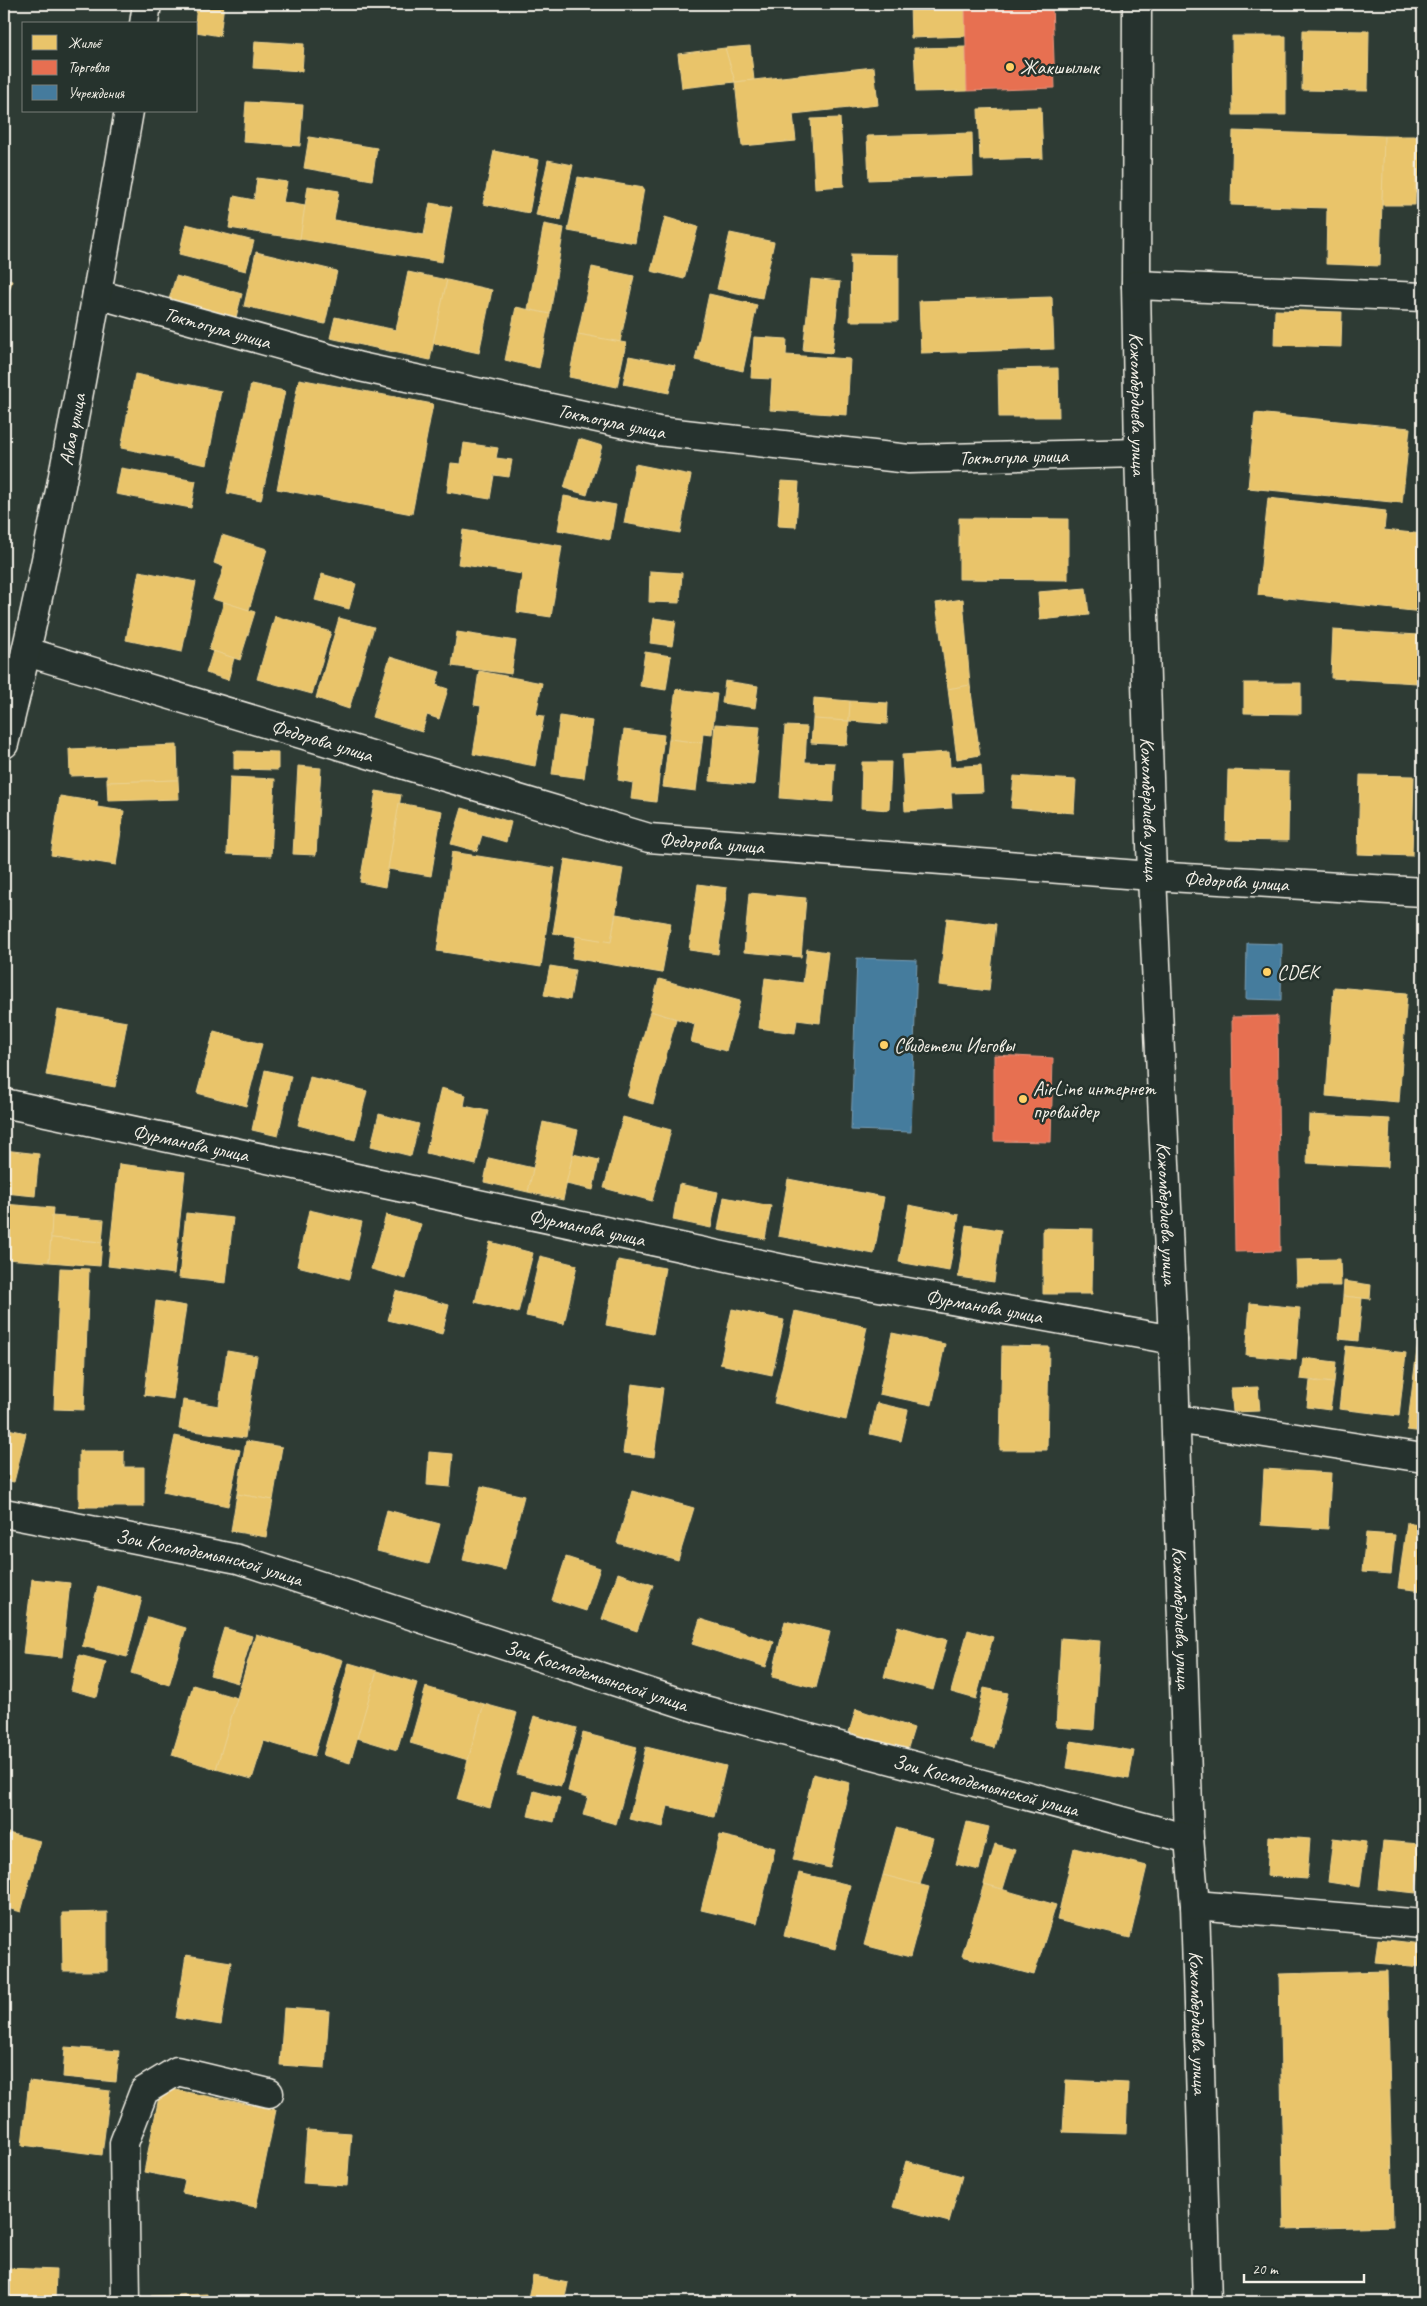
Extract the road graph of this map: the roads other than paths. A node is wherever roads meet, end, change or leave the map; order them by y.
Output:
1 (147, 4) edge
2 (1137, 4) edge
3 (144, 22) edge
4 (129, 112) edge
5 (1136, 286) junction
6 (97, 294) junction
7 (1423, 297) edge
8 (1138, 453) junction
9 (27, 652) junction
10 (4, 744) edge
11 (1152, 876) junction
12 (1423, 892) edge
13 (4, 1103) edge
14 (1173, 1340) junction
15 (1176, 1419) junction
16 (1423, 1458) edge
17 (4, 1513) edge
18 (1189, 1839) junction
19 (1195, 1904) junction
20 (1423, 1924) edge
21 (269, 2093) dead end
22 (126, 2302) edge
23 (1206, 2302) edge

1 - 3 street
2 - 5 street, Кожомбердиева улица
4 - 6 street, Абая улица
5 - 7 street
5 - 8 street, Кожомбердиева улица
6 - 8 street, Токтогула улица
6 - 9 street, Абая улица
8 - 11 street, Кожомбердиева улица
9 - 10 street, Абая улица
9 - 11 street, Федорова улица
11 - 12 street, Федорова улица
11 - 14 street, Кожомбердиева улица
13 - 14 street, Фурманова улица
14 - 15 street, Кожомбердиева улица
15 - 16 street
15 - 18 street, Кожомбердиева улица
17 - 18 street, Зои Космодемьянской улица
18 - 19 street, Кожомбердиева улица
19 - 20 street
19 - 23 street, Кожомбердиева улица
21 - 22 street

